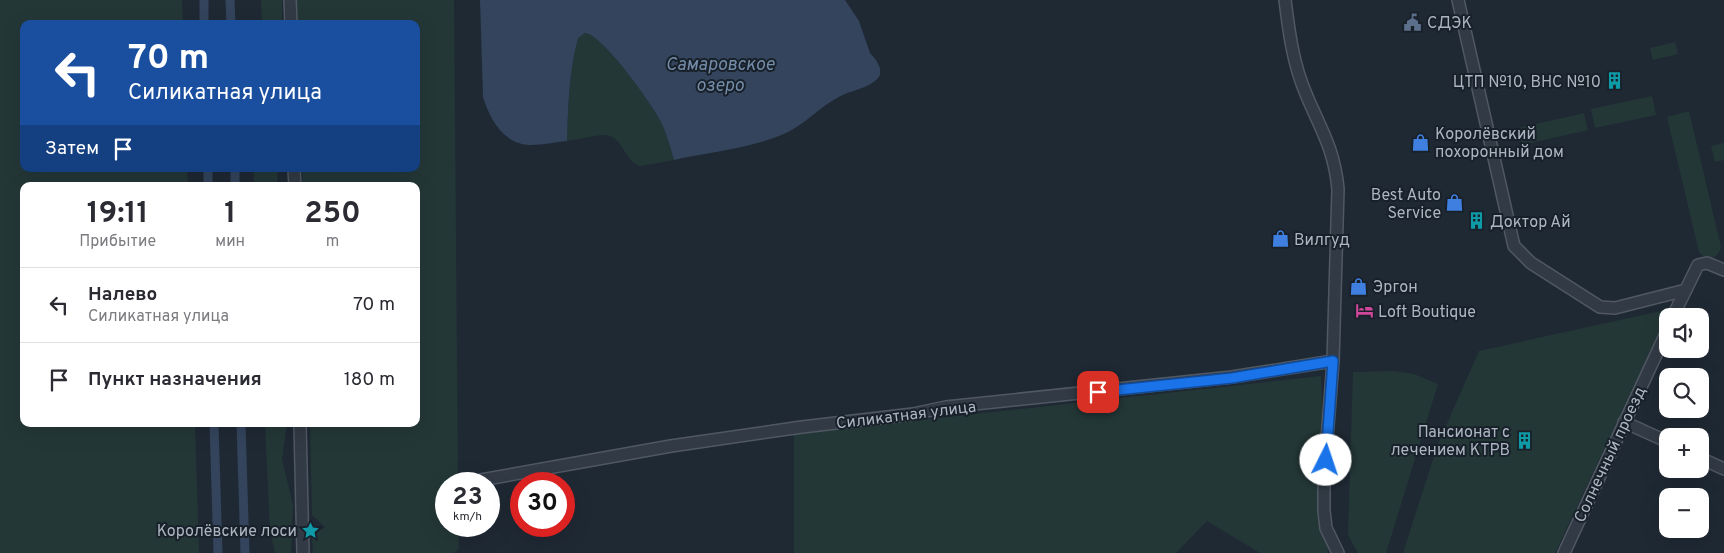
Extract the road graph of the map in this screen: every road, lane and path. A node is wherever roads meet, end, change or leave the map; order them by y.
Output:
1 (290, 0) edge
2 (1285, 0) edge
3 (1458, 0) edge
4 (291, 20) edge
5 (1724, 270) edge
6 (1686, 290) junction
7 (1677, 308) edge
8 (1659, 348) edge
9 (1333, 361) junction
10 (1624, 422) junction
11 (300, 427) edge
12 (1659, 438) edge
13 (1709, 462) edge
14 (1724, 469) edge
15 (500, 477) edge
16 (303, 553) edge
17 (1338, 553) edge
18 (1564, 553) edge

1 - 4 street
2 - 9 street
3 - 6 street
5 - 6 street
6 - 7 street
8 - 10 street, Солнечный проезд
9 - 15 street, Силикатная улица
9 - 17 street
10 - 12 street
10 - 18 street, Солнечный проезд
11 - 16 street
13 - 14 street

